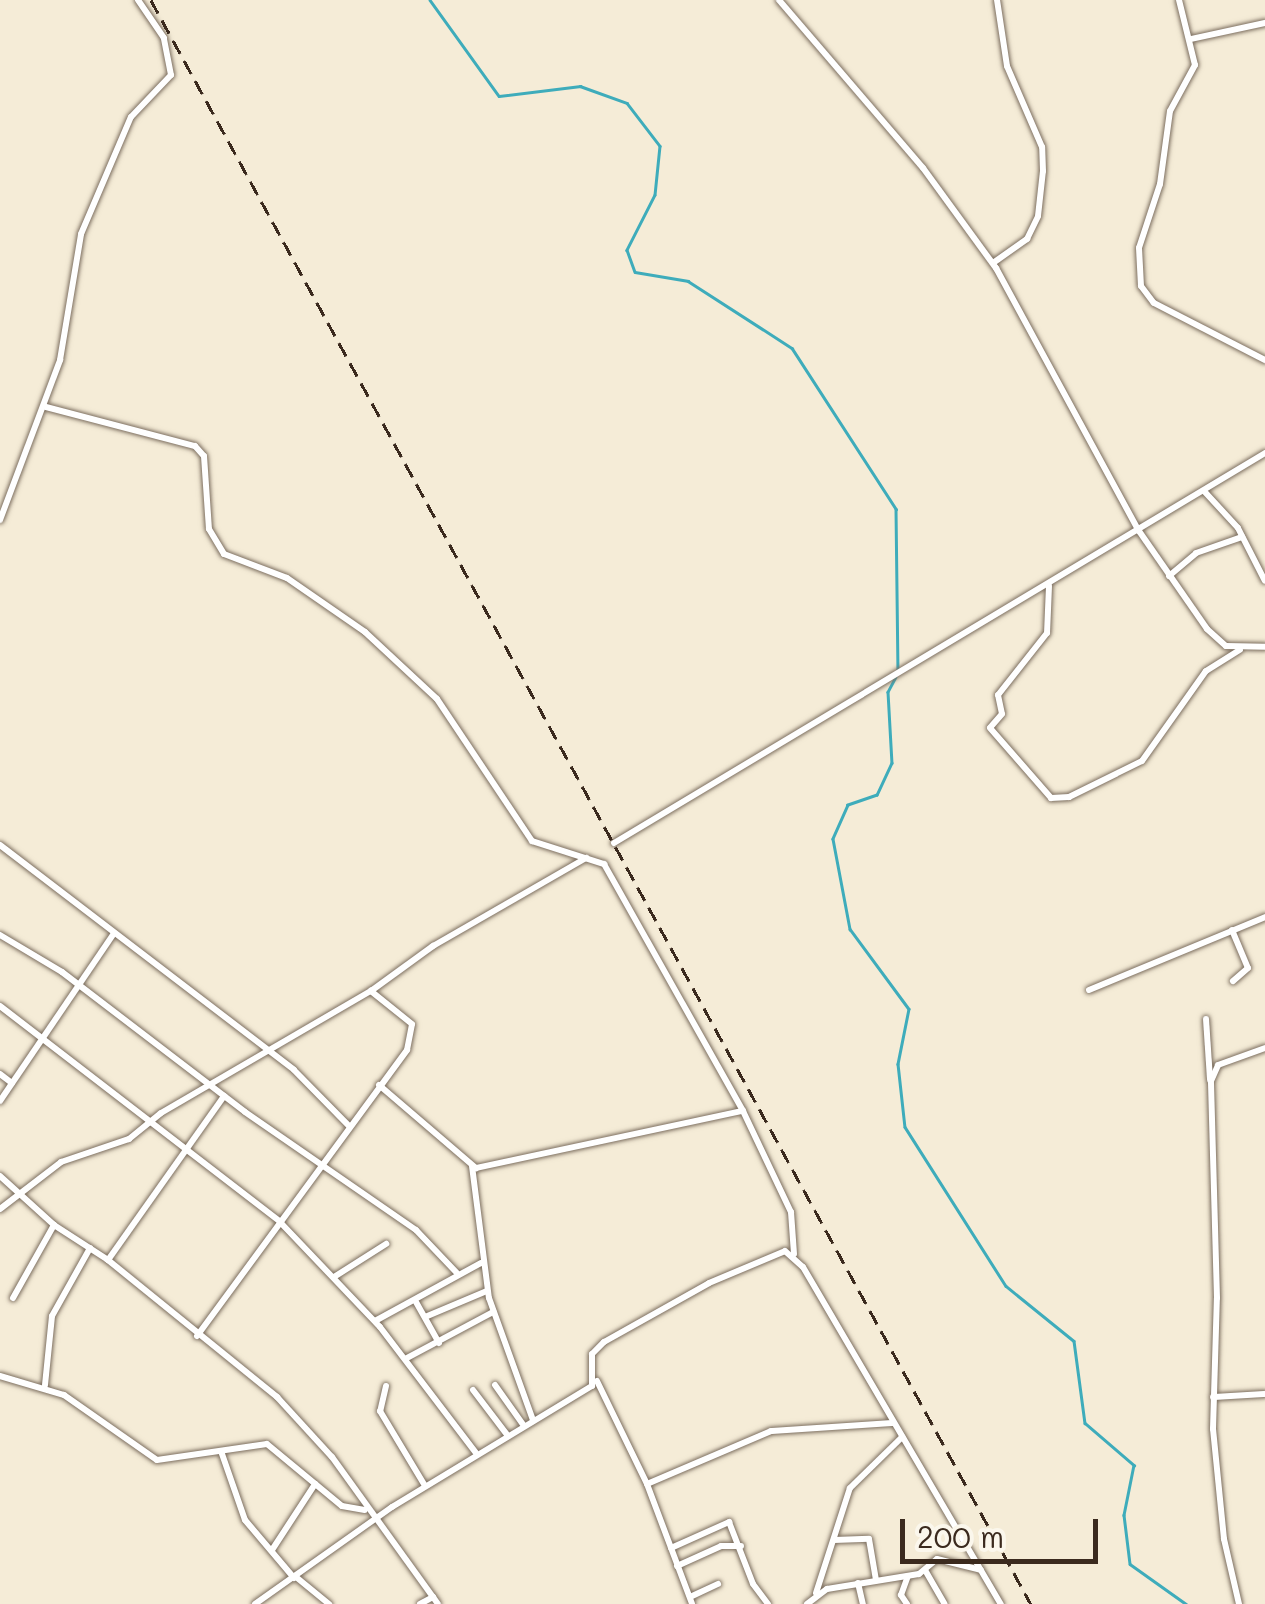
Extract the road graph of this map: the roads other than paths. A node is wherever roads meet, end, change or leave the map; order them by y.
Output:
1 (138, 0) edge
2 (779, 0) edge
3 (996, 0) edge
4 (1179, 0) edge
5 (1265, 24) edge
6 (1191, 39) junction
7 (993, 263) junction
8 (1265, 360) edge
9 (46, 406) junction
10 (1265, 453) edge
11 (1204, 491) junction
12 (0, 520) edge
13 (1139, 531) junction
14 (1242, 537) junction
15 (1169, 576) junction
16 (1265, 581) edge
17 (1049, 586) junction
18 (1265, 646) edge
19 (1246, 647) junction
20 (614, 843) dead end
21 (0, 845) edge
22 (587, 858) junction
23 (1264, 920) edge
24 (1232, 930) junction
25 (0, 934) edge
26 (114, 934) junction
27 (1233, 982) dead end
28 (75, 984) junction
29 (1089, 990) dead end
30 (371, 991) junction
31 (0, 1006) edge
32 (1206, 1019) dead end
33 (41, 1036) junction
34 (1265, 1048) edge
35 (270, 1053) junction
36 (0, 1074) edge
37 (1211, 1081) junction
38 (12, 1083) junction
39 (379, 1086) junction
40 (215, 1087) junction
41 (224, 1096) junction
42 (0, 1101) edge
43 (743, 1111) junction
44 (150, 1123) junction
45 (349, 1126) junction
46 (187, 1148) junction
47 (322, 1164) junction
48 (472, 1166) junction
49 (0, 1176) edge
50 (20, 1191) junction
51 (0, 1209) edge
52 (280, 1222) junction
53 (54, 1225) junction
54 (386, 1244) dead end
55 (90, 1248) junction
56 (794, 1254) junction
57 (108, 1260) junction
58 (481, 1263) junction
59 (457, 1274) junction
60 (334, 1277) junction
61 (487, 1291) junction
62 (14, 1298) dead end
63 (416, 1302) junction
64 (493, 1312) junction
65 (425, 1317) junction
66 (375, 1321) junction
67 (197, 1336) junction
68 (439, 1342) junction
69 (407, 1358) junction
70 (0, 1376) edge
71 (596, 1380) junction
72 (44, 1385) junction
73 (495, 1385) dead end
74 (386, 1386) dead end
75 (473, 1390) dead end
76 (1265, 1394) edge
77 (1212, 1396) junction
78 (510, 1408) junction
79 (494, 1418) junction
80 (533, 1420) junction
81 (893, 1423) junction
82 (524, 1426) junction
83 (508, 1436) junction
84 (902, 1437) junction
85 (221, 1451) junction
86 (476, 1453) junction
87 (316, 1484) junction
88 (647, 1484) junction
89 (425, 1486) junction
90 (366, 1510) junction
91 (375, 1522) junction
92 (834, 1540) junction
93 (742, 1546) junction
94 (671, 1548) junction
95 (272, 1550) junction
96 (678, 1566) junction
97 (982, 1570) junction
98 (925, 1573) junction
99 (908, 1576) junction
100 (295, 1578) junction
101 (876, 1580) junction
102 (718, 1584) dead end
103 (858, 1584) junction
104 (816, 1594) junction
105 (691, 1600) edge
106 (435, 1601) edge
107 (255, 1604) edge
108 (329, 1604) edge
109 (420, 1604) edge
110 (768, 1604) edge
111 (808, 1604) edge
112 (863, 1604) edge
113 (906, 1604) edge
114 (945, 1604) edge
115 (1000, 1604) edge
116 (1240, 1604) edge

1 - 9 street
2 - 7 street
3 - 7 street
4 - 6 street
5 - 6 street
6 - 8 street
7 - 13 street
9 - 12 street
9 - 22 street
10 - 11 street
11 - 13 street
11 - 14 street
13 - 15 street
13 - 17 street
14 - 15 street
14 - 16 street
15 - 19 street
17 - 19 street
17 - 20 street
18 - 19 street
21 - 26 street
22 - 30 street
22 - 43 street
23 - 24 street
24 - 27 street
24 - 29 street
25 - 28 street
26 - 28 street
26 - 35 street
28 - 33 street
28 - 40 street
30 - 35 street
30 - 39 street
31 - 33 street
32 - 37 street
33 - 38 street
33 - 44 street
34 - 37 street
35 - 40 street
35 - 45 street
36 - 38 street
37 - 77 street
38 - 42 street
39 - 45 street
39 - 48 street
40 - 41 street
40 - 44 street
41 - 46 street
41 - 47 street
43 - 48 street
43 - 56 street
44 - 46 street
44 - 50 street
45 - 47 street
46 - 52 street
46 - 57 street
47 - 52 street
47 - 59 street
48 - 58 street
49 - 50 street
50 - 51 street
50 - 53 street
52 - 60 street
52 - 67 street
53 - 55 street
53 - 62 street
54 - 60 street
55 - 57 street
55 - 72 street
56 - 71 street
56 - 81 street
57 - 67 street
58 - 59 street
58 - 61 street
59 - 63 street
60 - 66 street
61 - 64 street
61 - 65 street
63 - 65 street
63 - 66 street
64 - 68 street
64 - 80 street
65 - 68 street
66 - 69 street
67 - 90 street
68 - 69 street
69 - 86 street
70 - 72 street
71 - 80 street
71 - 88 street
72 - 85 street
73 - 78 street
74 - 89 street
75 - 79 street
76 - 77 street
77 - 116 street
78 - 79 street
78 - 82 street
79 - 83 street
80 - 82 street
81 - 84 street
81 - 88 street
82 - 83 street
83 - 86 street
84 - 92 street
84 - 97 street
85 - 87 street
85 - 95 street
86 - 89 street
87 - 90 street
87 - 95 street
88 - 94 street
89 - 91 street
90 - 91 street
91 - 100 street
91 - 106 street
92 - 101 street
92 - 104 street
93 - 94 street
93 - 96 street
93 - 110 street
94 - 96 street
95 - 100 street
96 - 105 street
97 - 98 street
97 - 115 street
98 - 99 street
98 - 114 street
99 - 101 street
99 - 113 street
100 - 107 street
100 - 108 street
101 - 103 street
102 - 105 street
103 - 104 street
103 - 112 street
104 - 111 street
106 - 109 street

